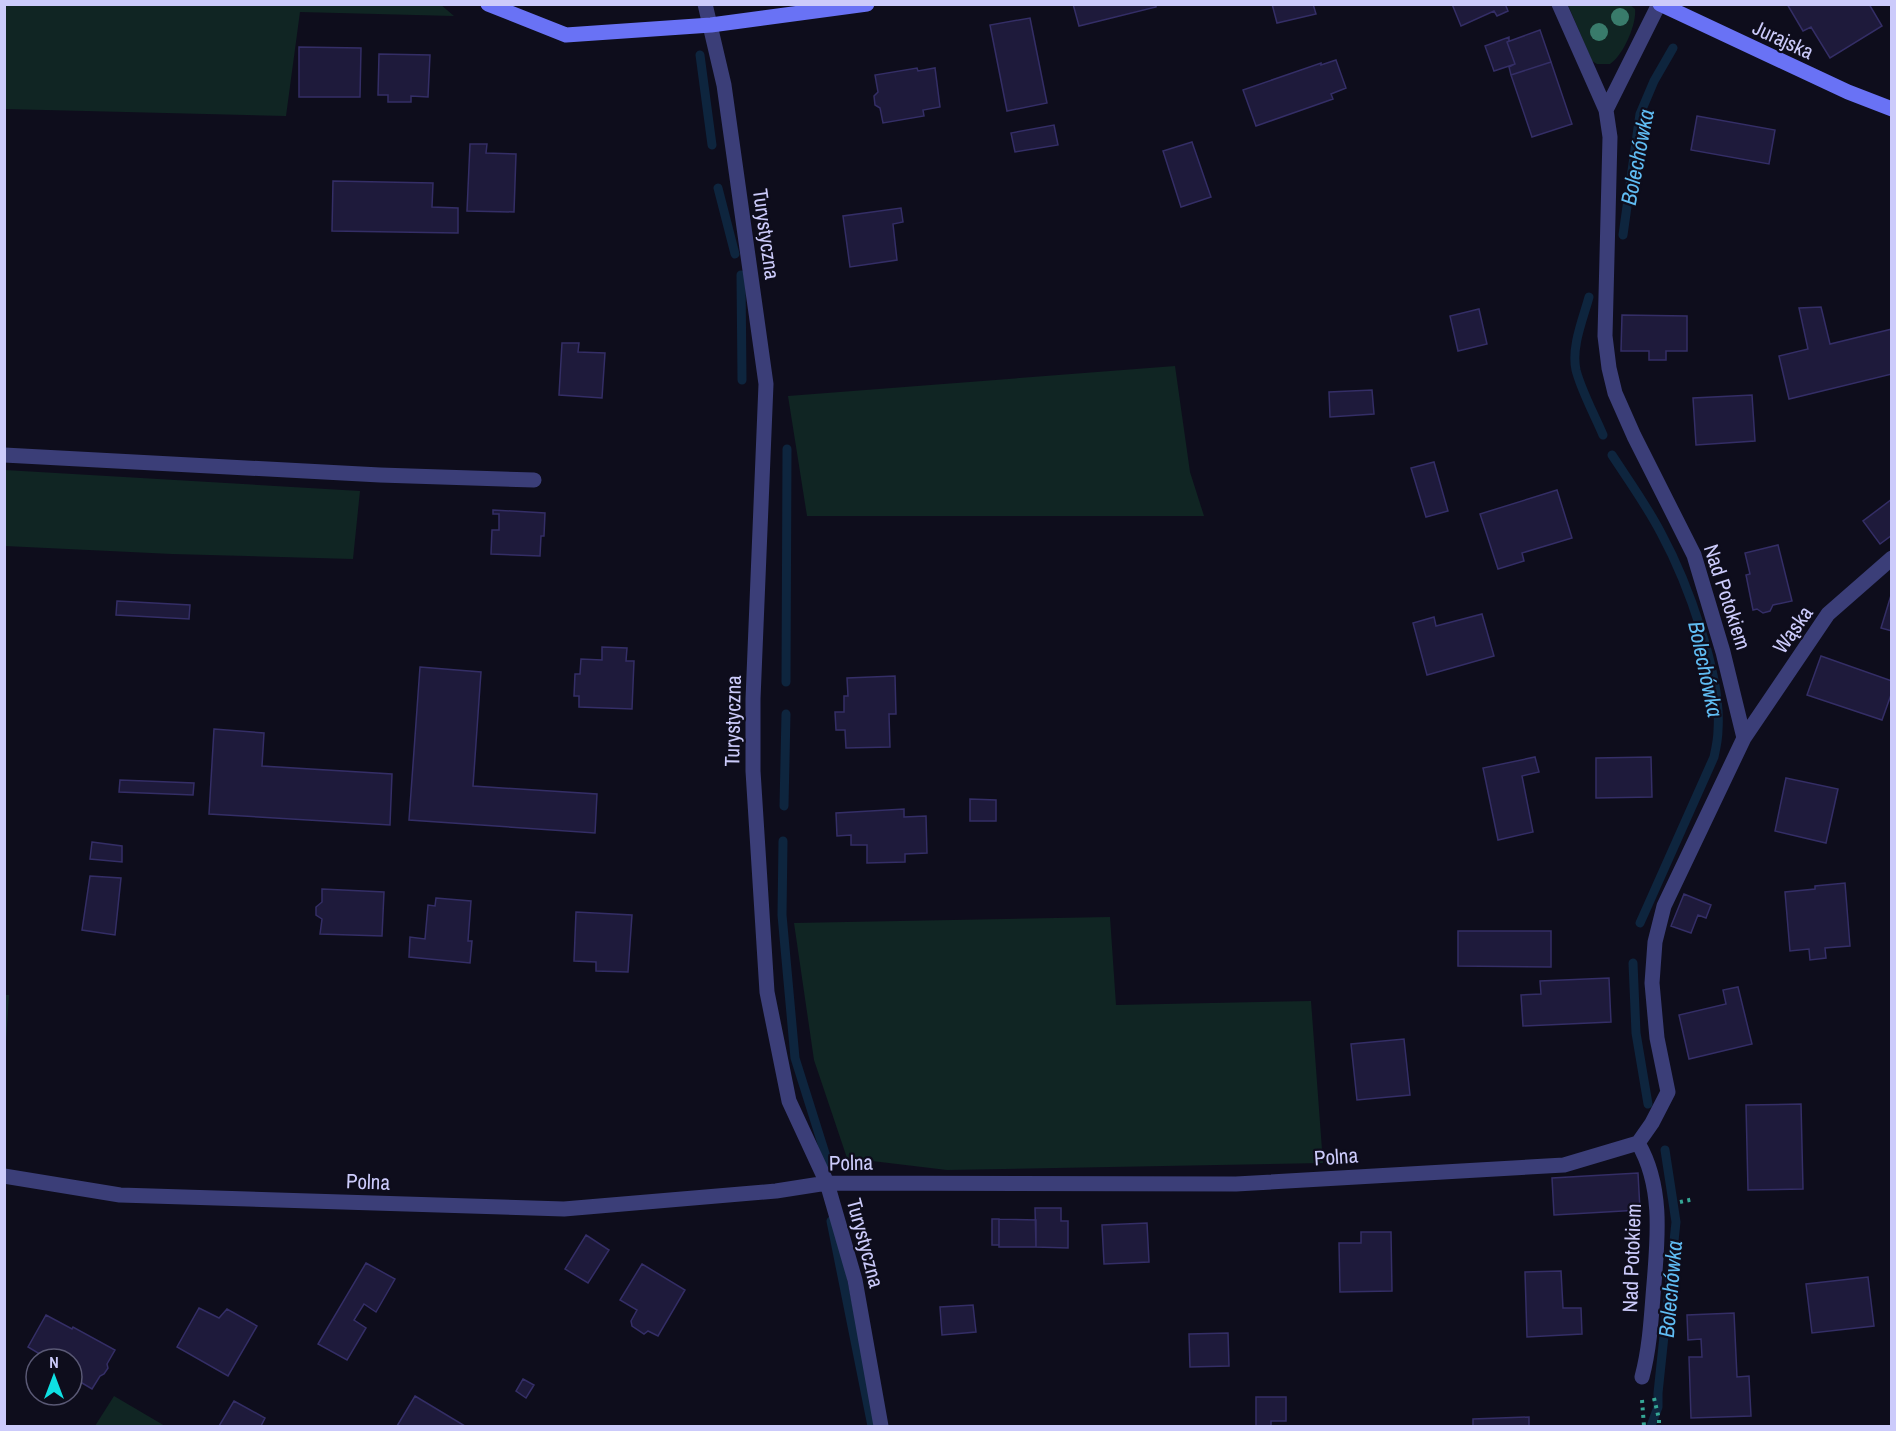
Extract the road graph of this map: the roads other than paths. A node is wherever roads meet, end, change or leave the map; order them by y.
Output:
1 (488, 4) edge
2 (705, 4) edge
3 (867, 4) edge
4 (1559, 4) edge
5 (1659, 4) edge
6 (711, 24) junction
7 (1892, 109) edge
8 (1606, 110) junction
9 (4, 455) edge
10 (534, 480) dead end
11 (1892, 558) edge
12 (1744, 738) junction
13 (1638, 1143) junction
14 (4, 1176) edge
15 (827, 1183) junction
16 (1642, 1377) dead end
17 (881, 1426) edge

1 - 6 street
2 - 6 street, Turystyczna
3 - 6 street
4 - 8 street, Nad Potokiem
5 - 7 street, Jurajska
5 - 8 street
6 - 15 street, Turystyczna
8 - 12 street, Nad Potokiem
9 - 10 street
11 - 12 street, Wąska
12 - 13 street
13 - 15 street, Polna
13 - 16 street, Nad Potokiem
14 - 15 street, Polna
15 - 17 street, Turystyczna

